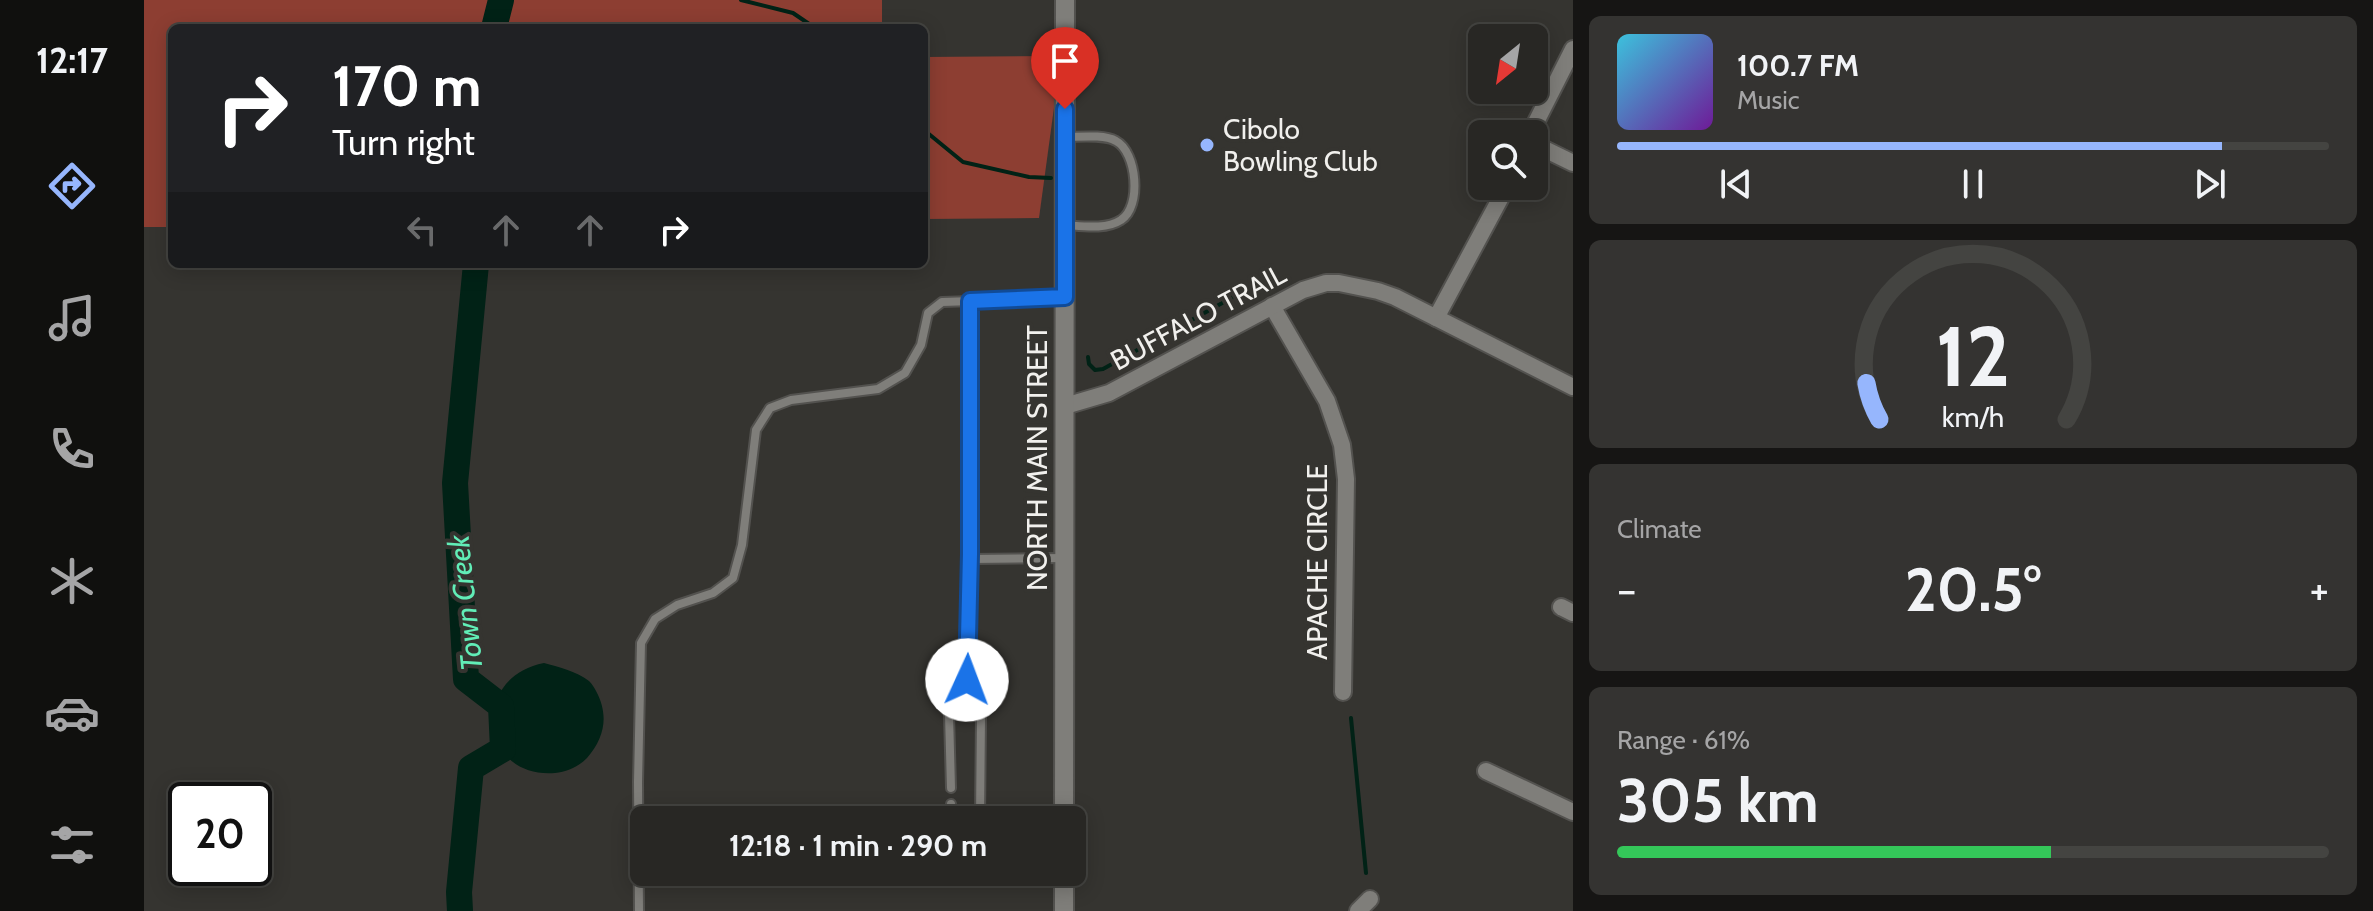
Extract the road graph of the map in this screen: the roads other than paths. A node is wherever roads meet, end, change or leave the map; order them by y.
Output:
1 (1065, 0) edge
2 (1573, 49) edge
3 (1537, 120) edge
4 (1065, 137) junction
5 (1548, 151) edge
6 (1573, 163) edge
7 (1499, 200) edge
8 (1065, 225) junction
9 (1065, 297) junction
10 (970, 301) junction
11 (1272, 306) junction
12 (1436, 318) junction
13 (1573, 387) edge
14 (1065, 406) junction
15 (1065, 558) junction
16 (970, 559) junction
17 (967, 680) dead end
18 (1343, 692) dead end
19 (1486, 771) dead end
20 (951, 788) dead end
21 (641, 806) edge
22 (980, 806) edge
23 (1064, 806) edge
24 (1573, 812) edge
25 (640, 886) edge
26 (1064, 886) edge
27 (639, 911) edge
28 (1064, 911) edge

1 - 4 street, NORTH MAIN STREET
2 - 3 street
4 - 8 street, NORTH MAIN STREET
4 - 8 lane
5 - 6 street
7 - 12 street
8 - 9 street, NORTH MAIN STREET
9 - 10 lane
9 - 14 street, NORTH MAIN STREET
10 - 16 lane
10 - 21 lane
11 - 12 street, BUFFALO TRAIL
11 - 14 street, BUFFALO TRAIL
11 - 18 street, APACHE CIRCLE
12 - 13 street, BUFFALO TRAIL
14 - 15 street, NORTH MAIN STREET
15 - 16 lane
15 - 23 street, NORTH MAIN STREET
16 - 17 lane
19 - 24 street
20 - 22 lane
25 - 27 lane
26 - 28 street

